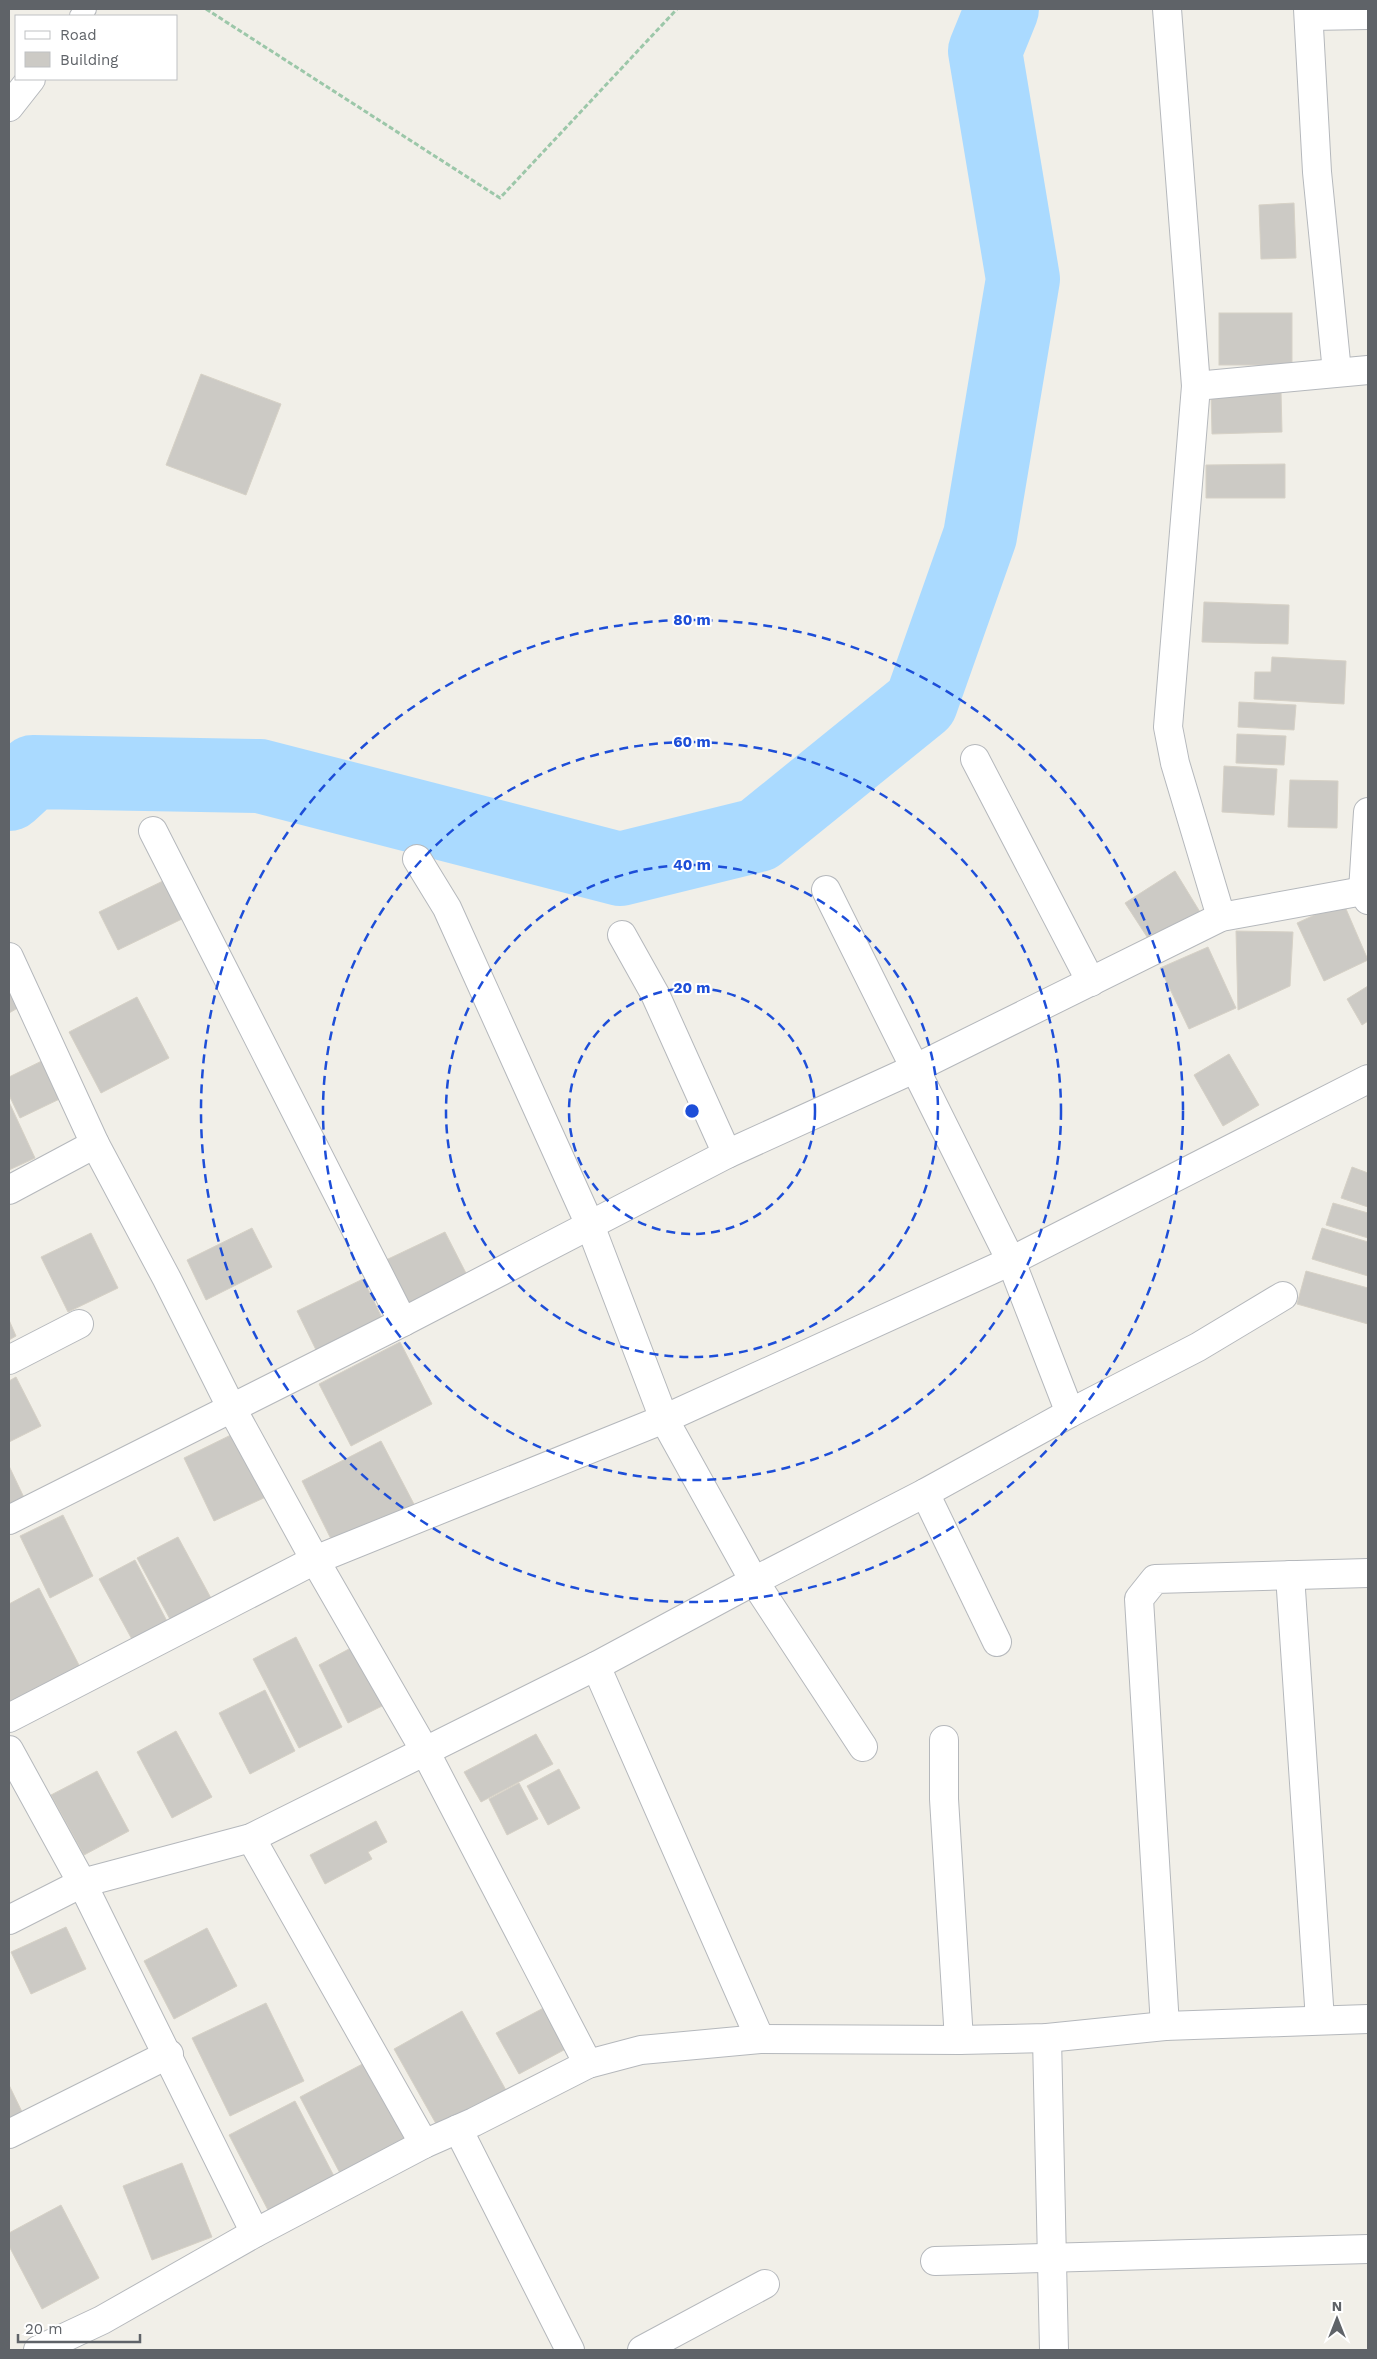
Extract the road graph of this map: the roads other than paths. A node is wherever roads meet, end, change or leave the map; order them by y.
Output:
1 (1167, 9) edge
2 (1308, 12) edge
3 (1368, 15) edge
4 (30, 80) edge
5 (9, 106) edge
6 (1368, 370) edge
7 (1337, 372) junction
8 (1196, 386) junction
9 (975, 759) dead end
10 (1368, 812) edge
11 (153, 831) dead end
12 (417, 859) dead end
13 (826, 890) dead end
14 (1366, 896) edge
15 (1221, 917) junction
16 (622, 935) dead end
17 (9, 958) edge
18 (1090, 982) junction
19 (916, 1068) junction
20 (1368, 1079) edge
21 (96, 1144) junction
22 (727, 1154) junction
23 (9, 1190) edge
24 (590, 1225) junction
25 (1011, 1261) junction
26 (1282, 1296) dead end
27 (403, 1322) junction
28 (79, 1324) dead end
29 (9, 1360) edge
30 (231, 1406) junction
31 (1070, 1413) junction
32 (664, 1420) junction
33 (925, 1493) junction
34 (9, 1520) edge
35 (316, 1560) junction
36 (1368, 1573) edge
37 (1290, 1575) junction
38 (754, 1580) junction
39 (996, 1642) dead end
40 (596, 1666) junction
41 (9, 1718) edge
42 (944, 1740) dead end
43 (863, 1747) dead end
44 (9, 1750) edge
45 (425, 1751) junction
46 (251, 1838) junction
47 (82, 1883) junction
48 (9, 1920) edge
49 (1368, 2019) edge
50 (1320, 2020) junction
51 (1165, 2026) junction
52 (1047, 2038) junction
53 (760, 2039) junction
54 (959, 2040) junction
55 (169, 2054) junction
56 (588, 2064) junction
57 (458, 2129) junction
58 (9, 2134) edge
59 (424, 2144) junction
60 (255, 2232) junction
61 (1368, 2249) edge
62 (1050, 2258) junction
63 (934, 2261) dead end
64 (765, 2284) dead end
65 (38, 2350) edge
66 (570, 2350) edge
67 (642, 2350) edge
68 (1054, 2350) edge

1 - 8 street
2 - 3 street
2 - 7 street
4 - 5 street
6 - 7 street
7 - 8 street
8 - 15 street
9 - 18 street
10 - 14 street
11 - 27 street
12 - 24 street
13 - 19 street
14 - 15 street
15 - 18 street
16 - 22 street
17 - 21 street
18 - 19 street
19 - 22 street
19 - 25 street
20 - 25 street
21 - 23 street
21 - 30 street
22 - 24 street
24 - 27 street
24 - 32 street
25 - 31 street
25 - 32 street
26 - 31 street
27 - 30 street
28 - 29 street
30 - 34 street
30 - 35 street
31 - 33 street
32 - 35 street
32 - 38 street
33 - 38 street
33 - 39 street
35 - 41 street
35 - 45 street
36 - 37 street
37 - 50 street
37 - 51 street
38 - 40 street
38 - 43 street
40 - 45 street
40 - 53 street
42 - 54 street
44 - 47 street
45 - 46 street
45 - 56 street
46 - 47 street
46 - 59 street
47 - 48 street
47 - 55 street
49 - 50 street
50 - 51 street
51 - 52 street
52 - 54 street
52 - 62 street
53 - 54 street
53 - 56 street
55 - 58 street
55 - 60 street
56 - 57 street
57 - 59 street
57 - 66 street
59 - 60 street
60 - 65 street
61 - 62 street
62 - 63 street
62 - 68 street
64 - 67 street

